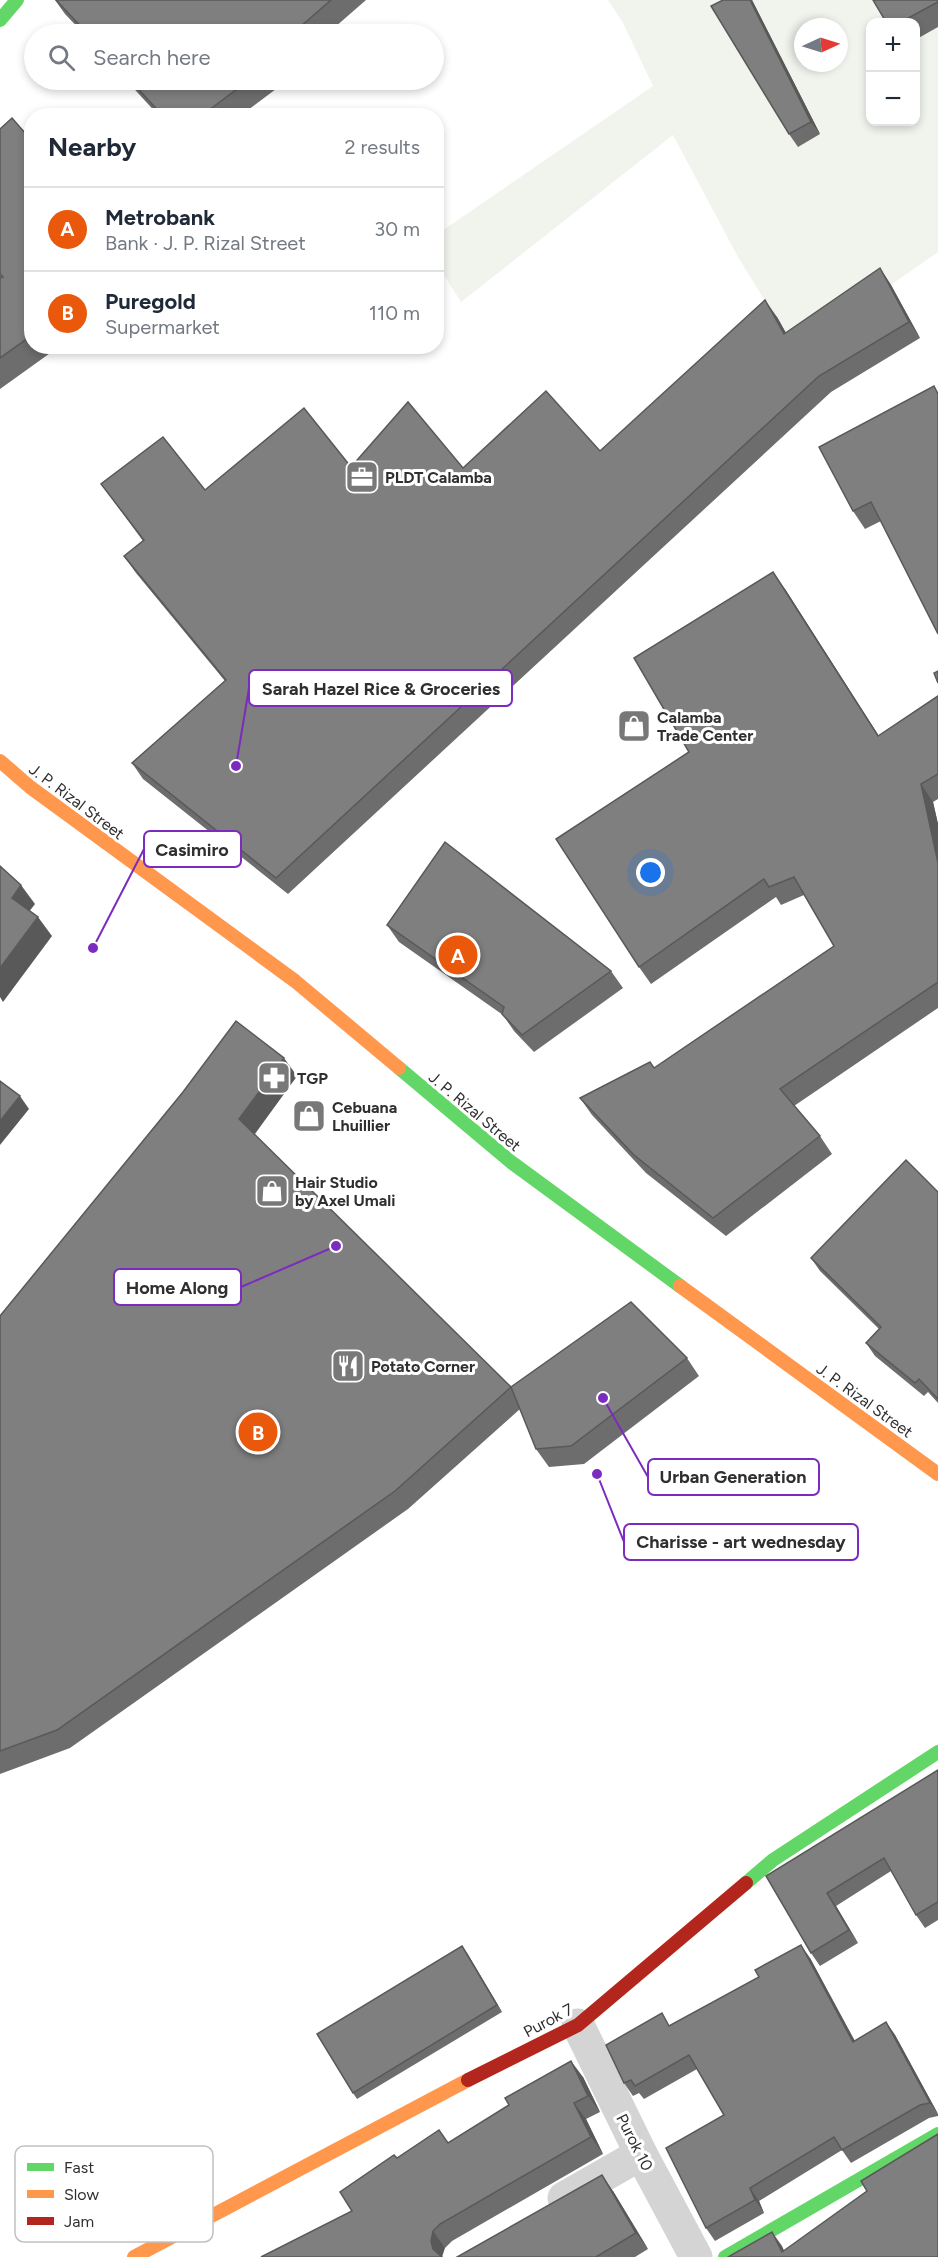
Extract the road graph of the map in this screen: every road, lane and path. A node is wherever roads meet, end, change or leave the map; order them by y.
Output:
1 (17, 0) edge
2 (0, 20) edge
3 (0, 761) edge
4 (938, 1474) edge
5 (938, 1752) edge
6 (578, 2025) junction
7 (938, 2134) edge
8 (640, 2154) junction
9 (541, 2211) edge
10 (213, 2215) edge
11 (162, 2242) edge
12 (134, 2257) edge
13 (696, 2257) edge
14 (725, 2257) edge

1 - 2 main road
3 - 4 main road, J. P. Rizal Street
5 - 6 main road, Purok 7
6 - 8 street, Purok 10
6 - 10 main road, Purok 7
7 - 14 main road
8 - 9 street
8 - 13 street, Purok 10
11 - 12 main road, Purok 7

